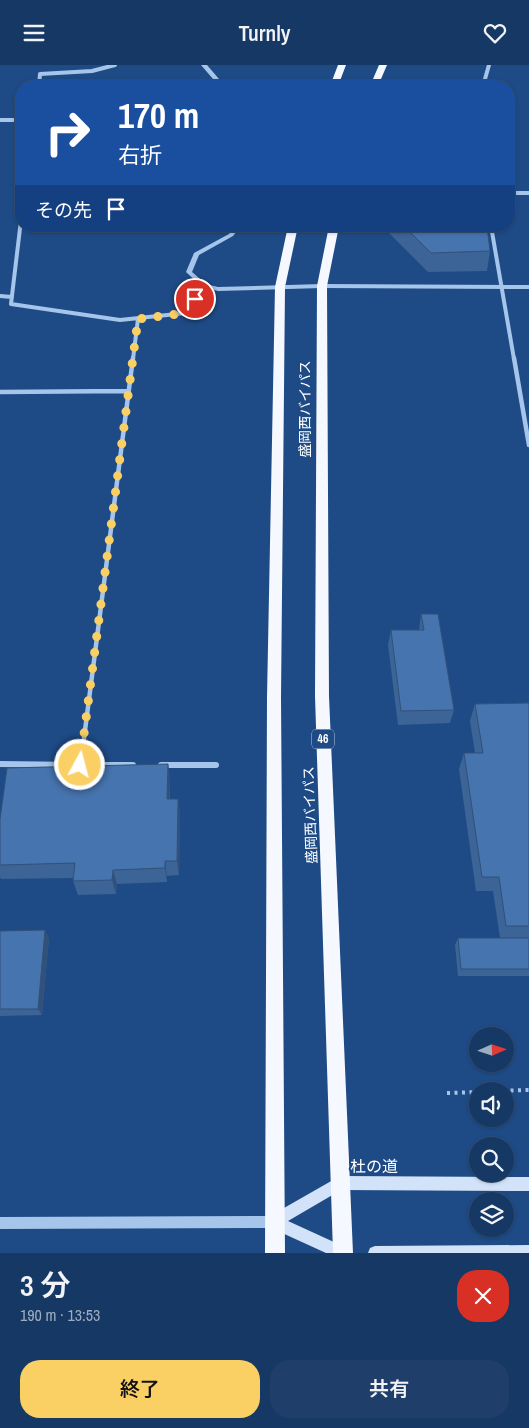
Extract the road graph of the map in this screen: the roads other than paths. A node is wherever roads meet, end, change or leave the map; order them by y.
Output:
1 (115, 65) edge
2 (204, 65) edge
3 (342, 65) edge
4 (383, 65) edge
5 (490, 65) edge
6 (39, 80) edge
7 (217, 80) edge
8 (336, 80) edge
9 (377, 80) edge
10 (485, 80) edge
11 (0, 120) edge
12 (15, 120) edge
13 (515, 193) edge
14 (529, 193) edge
15 (20, 232) edge
16 (233, 232) edge
17 (292, 232) edge
18 (333, 232) edge
19 (492, 232) edge
20 (204, 286) junction
21 (322, 286) junction
22 (280, 287) junction
23 (502, 287) junction
24 (529, 287) edge
25 (0, 296) edge
26 (12, 297) junction
27 (138, 319) junction
28 (127, 391) junction
29 (0, 392) edge
30 (522, 406) junction
31 (529, 407) edge
32 (529, 445) edge
33 (0, 764) edge
34 (80, 765) junction
35 (138, 765) edge
36 (158, 765) edge
37 (216, 765) dead end
38 (340, 1183) junction
39 (529, 1184) edge
40 (274, 1222) junction
41 (0, 1223) edge
42 (529, 1252) edge
43 (275, 1253) edge
44 (342, 1253) edge
45 (375, 1253) edge

1 - 6 street
2 - 7 street
3 - 8 highway
4 - 9 highway
5 - 10 street
11 - 12 street
13 - 14 street
15 - 26 street
16 - 20 street
17 - 22 highway, 盛岡西バイパス
18 - 21 highway, 盛岡西バイパス / 46
19 - 23 street
20 - 22 street
20 - 27 street
21 - 22 street
21 - 23 street
21 - 38 highway, 盛岡西バイパス / 46
22 - 40 highway, 盛岡西バイパス
23 - 24 street
23 - 30 street
25 - 26 street
26 - 27 street
27 - 28 street
28 - 29 street
28 - 34 street
30 - 31 street
30 - 32 street
33 - 34 street
34 - 35 street
36 - 37 street
38 - 39 main road, 杜の道
38 - 40 main road, 杜の道
38 - 44 highway, 盛岡西バイパス / 46
40 - 41 street
40 - 43 highway, 盛岡西バイパス
40 - 44 main road
42 - 45 main road

